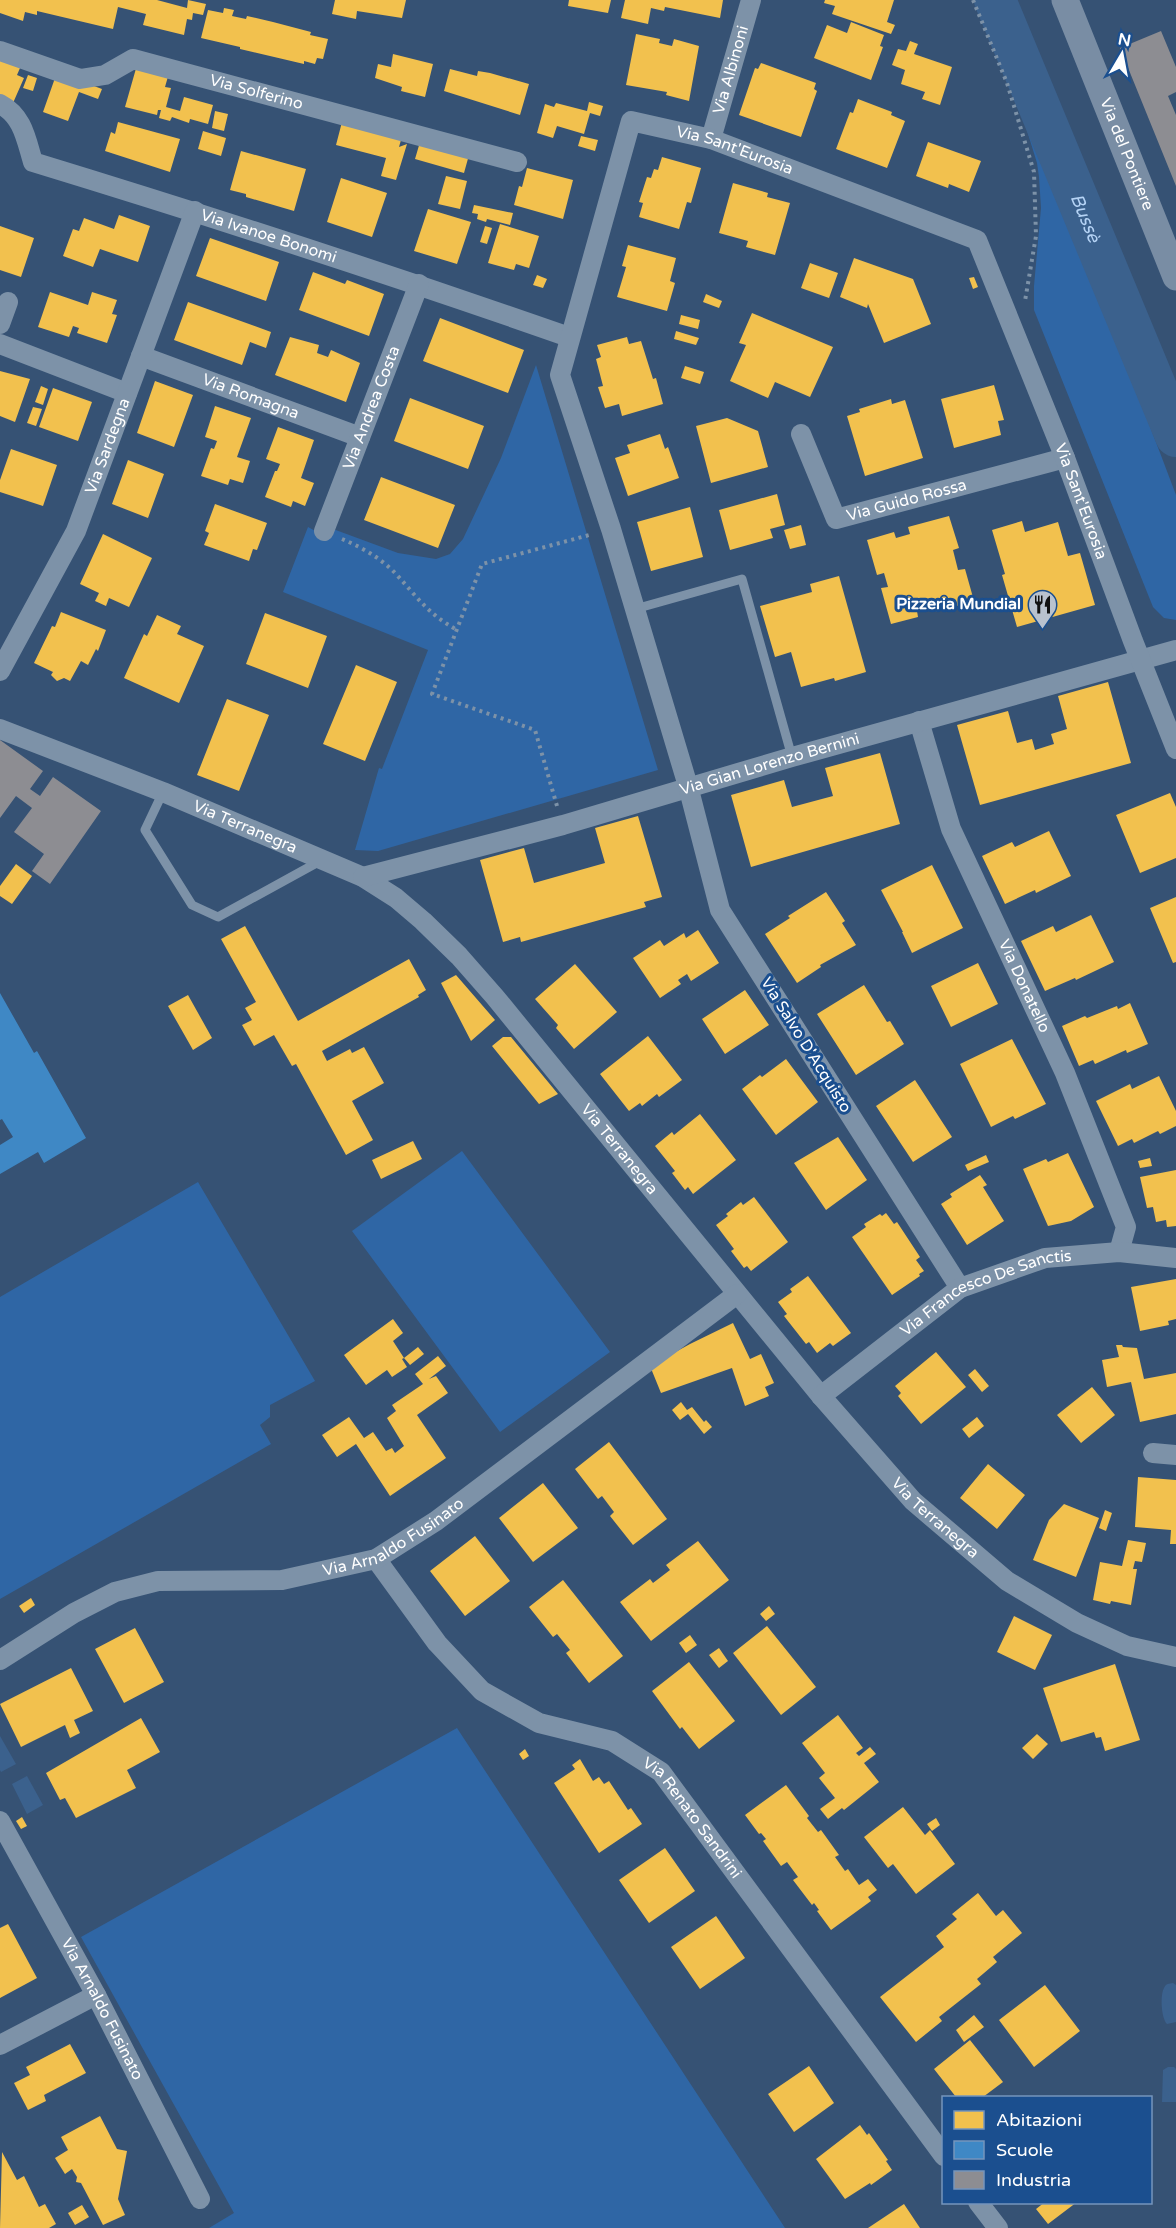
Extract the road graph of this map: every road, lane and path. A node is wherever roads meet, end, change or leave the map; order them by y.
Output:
1 (751, 0) edge
2 (973, 0) edge
3 (1065, 0) edge
4 (0, 51) edge
5 (0, 104) edge
6 (711, 139) junction
7 (517, 162) dead end
8 (195, 211) junction
9 (1176, 277) edge
10 (419, 284) junction
11 (8, 302) dead end
12 (1025, 305) dead end
13 (0, 324) edge
14 (569, 337) junction
15 (0, 344) edge
16 (141, 356) junction
17 (127, 393) junction
18 (801, 434) dead end
19 (360, 437) junction
20 (1065, 458) junction
21 (611, 529) junction
22 (324, 531) joint
23 (635, 609) junction
24 (457, 630) junction
25 (1176, 650) edge
26 (1140, 661) junction
27 (0, 671) edge
28 (919, 721) junction
29 (0, 729) edge
30 (1176, 749) edge
31 (792, 757) junction
32 (688, 786) junction
33 (163, 792) junction
34 (563, 825) junction
35 (322, 860) junction
36 (363, 878) junction
37 (1119, 1252) junction
38 (1176, 1258) edge
39 (960, 1288) junction
40 (737, 1294) junction
41 (820, 1396) junction
42 (1154, 1453) dead end
43 (1176, 1455) edge
44 (376, 1558) junction
45 (1176, 1657) edge
46 (0, 1660) edge
47 (0, 1821) edge
48 (96, 1995) junction
49 (0, 2045) edge
50 (942, 2153) edge
51 (200, 2199) dead end
52 (980, 2204) edge
53 (998, 2228) edge

1 - 6 street, Via Albinoni
2 - 12 path
3 - 9 main road, Via del Pontiere
4 - 7 street, Via Solferino
5 - 8 street, Via Ivanoe Bonomi
6 - 14 street, Via Sant'Eurosia
6 - 20 street, Via Sant'Eurosia
8 - 10 street, Via Ivanoe Bonomi
8 - 16 street, Via Sardegna
10 - 14 street, Via Ivanoe Bonomi
10 - 19 street, Via Andrea Costa
11 - 13 street
14 - 21 street, Via Sant'Eurosia
15 - 17 street
16 - 17 street, Via Sardegna
16 - 19 street, Via Romagna
17 - 27 street, Via Sardegna
18 - 20 street, Via Guido Rossa
19 - 22 street, Via Andrea Costa
20 - 26 street, Via Sant'Eurosia
21 - 23 street, Via Sant'Eurosia
21 - 24 path
22 - 24 path
23 - 31 lane
23 - 32 street, Via Sant'Eurosia
24 - 34 path
25 - 26 street, Via Gian Lorenzo Bernini
26 - 28 street, Via Gian Lorenzo Bernini
26 - 30 street, Via Sant'Eurosia
28 - 31 street, Via Gian Lorenzo Bernini
28 - 37 street, Via Donatello
29 - 33 street, Via Terranegra
31 - 32 street, Via Gian Lorenzo Bernini
32 - 34 street, Via Gian Lorenzo Bernini
32 - 39 street, Via Salvo D'Acquisto
33 - 35 street, Via Terranegra
33 - 35 lane
34 - 36 street, Via Gian Lorenzo Bernini
35 - 36 street, Via Terranegra
36 - 40 street, Via Terranegra
37 - 38 street, Via Francesco De Sanctis
37 - 39 street, Via Francesco De Sanctis
39 - 41 street, Via Francesco De Sanctis
40 - 41 street, Via Terranegra
40 - 44 street, Via Arnaldo Fusinato
41 - 45 street, Via Terranegra
42 - 43 street
44 - 46 street, Via Arnaldo Fusinato
44 - 50 street, Via Renato Sandrini
47 - 48 street, Via Arnaldo Fusinato
48 - 49 street
48 - 51 street, Via Arnaldo Fusinato
52 - 53 street

